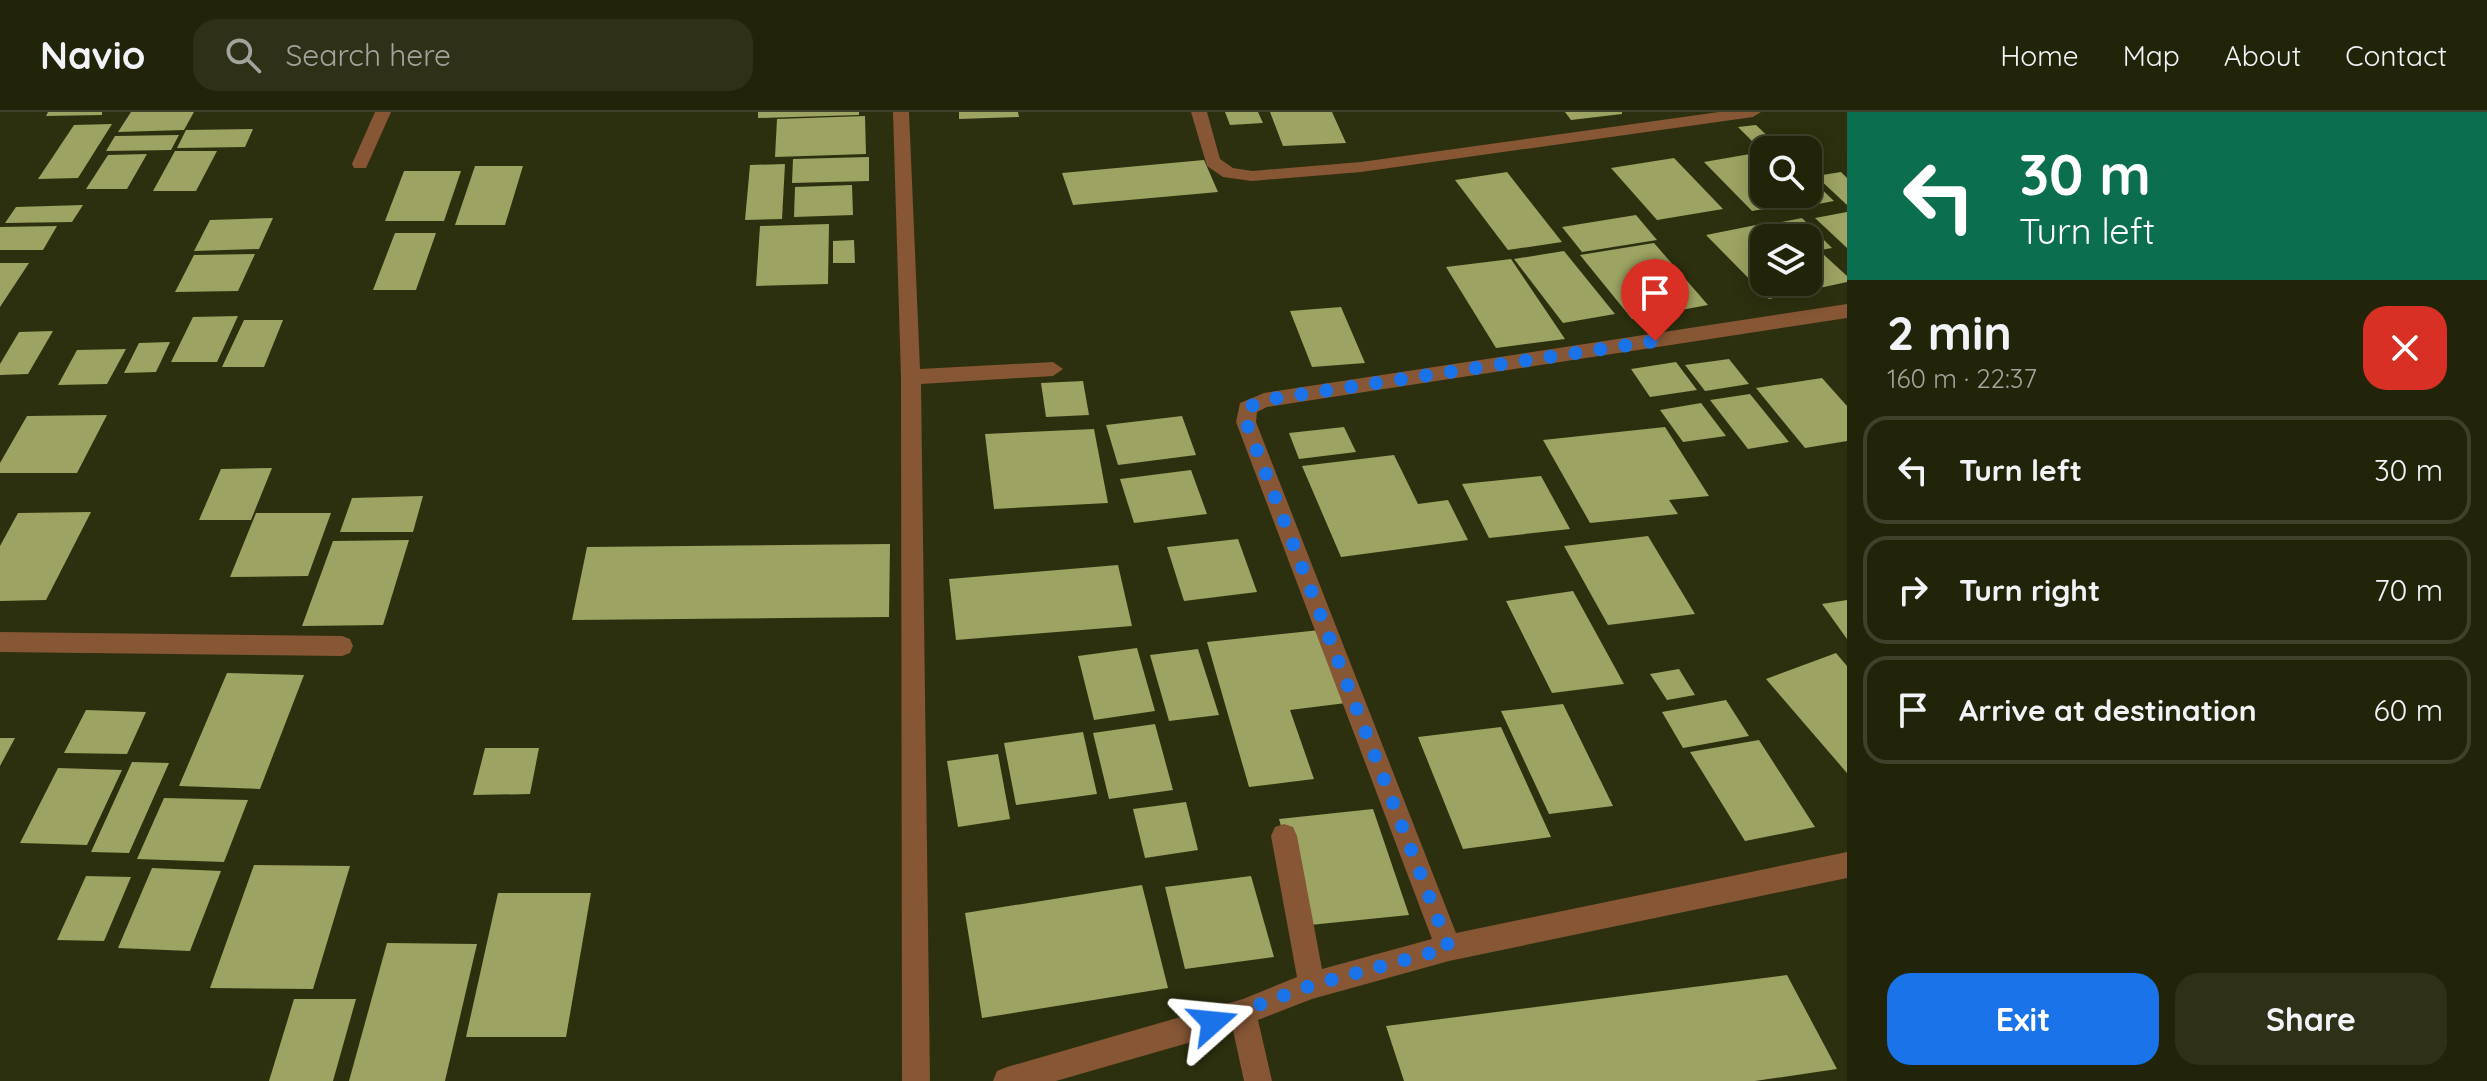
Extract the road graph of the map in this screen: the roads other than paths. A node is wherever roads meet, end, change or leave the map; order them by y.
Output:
1 (383, 112) edge
2 (901, 112) edge
3 (1199, 112) edge
4 (1753, 112) edge
5 (360, 164) dead end
6 (1847, 311) edge
7 (1053, 369) dead end
8 (911, 377) junction
9 (0, 642) edge
10 (342, 646) dead end
11 (1284, 836) dead end
12 (1847, 865) edge
13 (1449, 948) junction
14 (1312, 985) junction
15 (1243, 1013) junction
16 (916, 1081) edge
17 (1007, 1081) edge
18 (1258, 1081) edge

1 - 5 street
2 - 8 street
3 - 4 street
6 - 13 street
7 - 8 street
8 - 16 street
9 - 10 street
11 - 14 street
12 - 13 street
13 - 14 street
14 - 15 street
15 - 17 street
15 - 18 street

